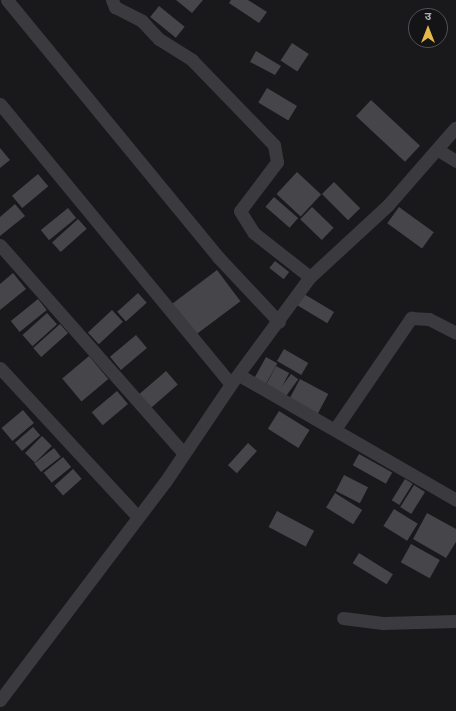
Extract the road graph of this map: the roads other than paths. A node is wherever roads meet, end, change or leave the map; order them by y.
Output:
1 (8, 0) edge
2 (112, 0) edge
3 (0, 104) edge
4 (456, 127) edge
5 (438, 150) junction
6 (456, 161) edge
7 (0, 245) edge
8 (310, 277) junction
9 (279, 322) junction
10 (456, 333) edge
11 (0, 368) edge
12 (235, 379) junction
13 (335, 429) junction
14 (184, 454) junction
15 (456, 500) edge
16 (138, 517) junction
17 (343, 618) dead end
18 (456, 621) edge
19 (0, 700) edge

1 - 9 street
2 - 8 street
3 - 12 street
4 - 5 street
5 - 6 street
5 - 8 street
7 - 14 street
8 - 9 street
9 - 12 street
10 - 13 street
11 - 16 street
12 - 13 street
12 - 14 street
13 - 15 street
14 - 16 street
16 - 19 street
17 - 18 street

